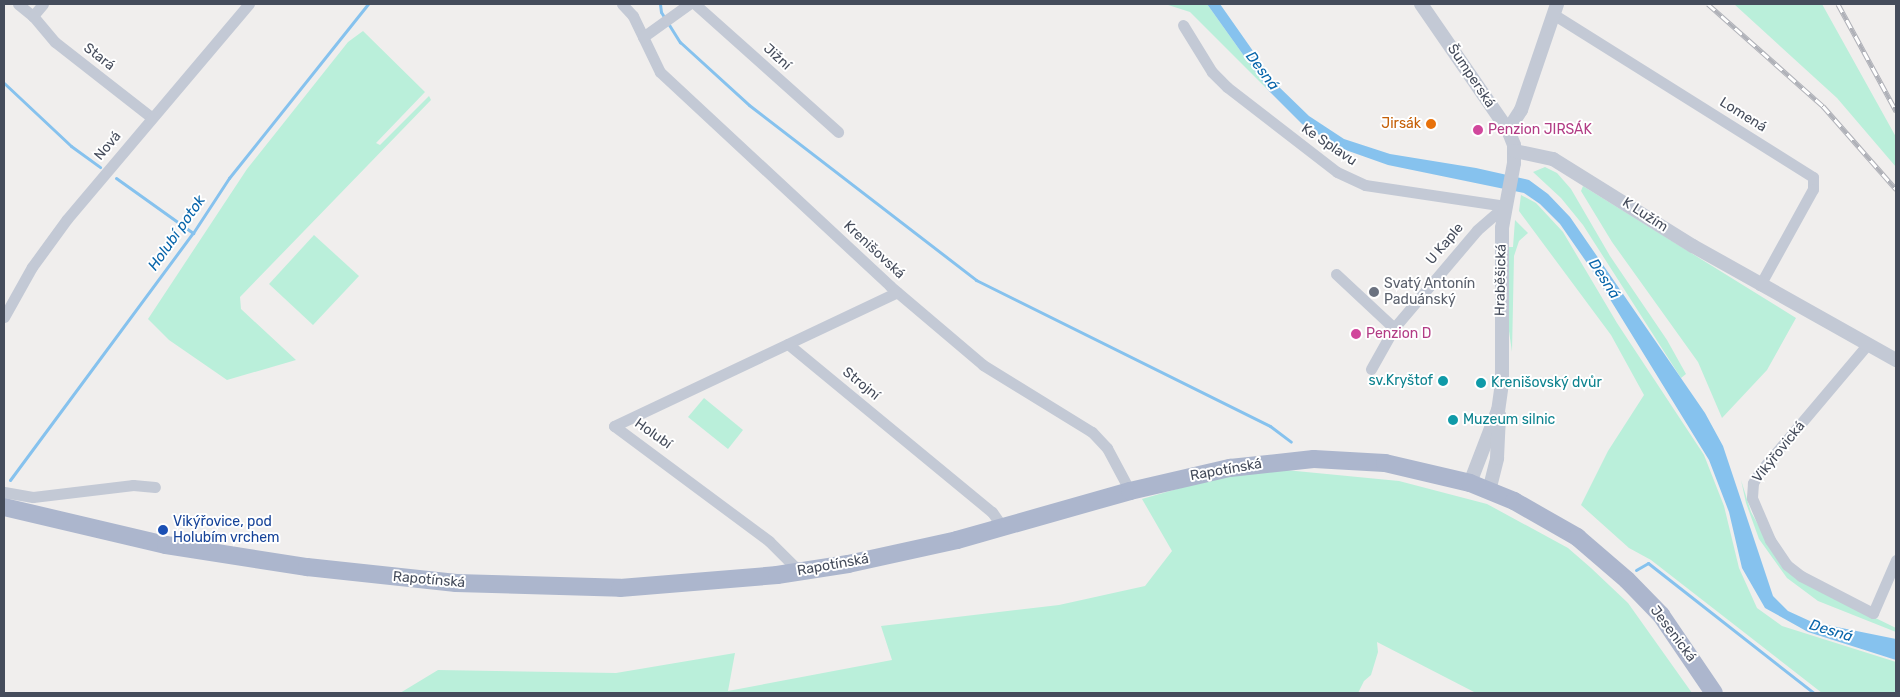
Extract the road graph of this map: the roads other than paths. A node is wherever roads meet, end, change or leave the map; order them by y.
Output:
1 (18, 4) edge
2 (43, 4) edge
3 (249, 4) edge
4 (622, 4) edge
5 (689, 4) edge
6 (695, 4) edge
7 (1421, 4) edge
8 (1555, 9) edge
9 (33, 16) junction
10 (1183, 25) dead end
11 (643, 37) junction
12 (152, 118) junction
13 (1508, 130) junction
14 (838, 132) dead end
15 (1514, 151) junction
16 (1506, 201) junction
17 (1336, 274) dead end
18 (1765, 288) junction
19 (897, 292) junction
20 (4, 317) edge
21 (1394, 328) junction
22 (788, 344) junction
23 (1868, 345) junction
24 (1896, 360) edge
25 (1371, 369) dead end
26 (1498, 410) junction
27 (1470, 483) junction
28 (155, 488) dead end
29 (1489, 490) junction
30 (1130, 491) junction
31 (4, 492) edge
32 (4, 507) edge
33 (1004, 528) junction
34 (1896, 560) edge
35 (800, 571) junction
36 (1626, 580) joint
37 (1714, 693) edge

1 - 9 street, Stará
2 - 9 street
3 - 12 street, Nová
4 - 11 street, Krenišovská
5 - 11 street
6 - 14 street, Jižní
7 - 13 street, Šumperská
8 - 13 street
8 - 18 street, Lomená
9 - 12 street, Stará
10 - 16 street, Ke Splavu
11 - 19 street, Krenišovská
12 - 20 street, Nová
13 - 15 street, Šumperská
15 - 16 street, Hraběšická
15 - 18 street, K Lužím
16 - 21 street, U Kaple
16 - 26 street, Hraběšická
17 - 21 street
18 - 23 street
19 - 22 street
19 - 30 street, Krenišovská
21 - 25 street, U Kaple
22 - 33 street, Strojní
22 - 35 street, Holubí
23 - 24 street
23 - 34 street, Vikýřovická
26 - 27 street, Hraběšická
26 - 29 street, Hraběšická
27 - 29 main road, Rapotínská
27 - 30 main road, Rapotínská
28 - 31 street
29 - 36 main road, Rapotínská
30 - 33 main road, Rapotínská
32 - 35 main road, Rapotínská
33 - 35 main road, Rapotínská
36 - 37 main road, Jesenická

